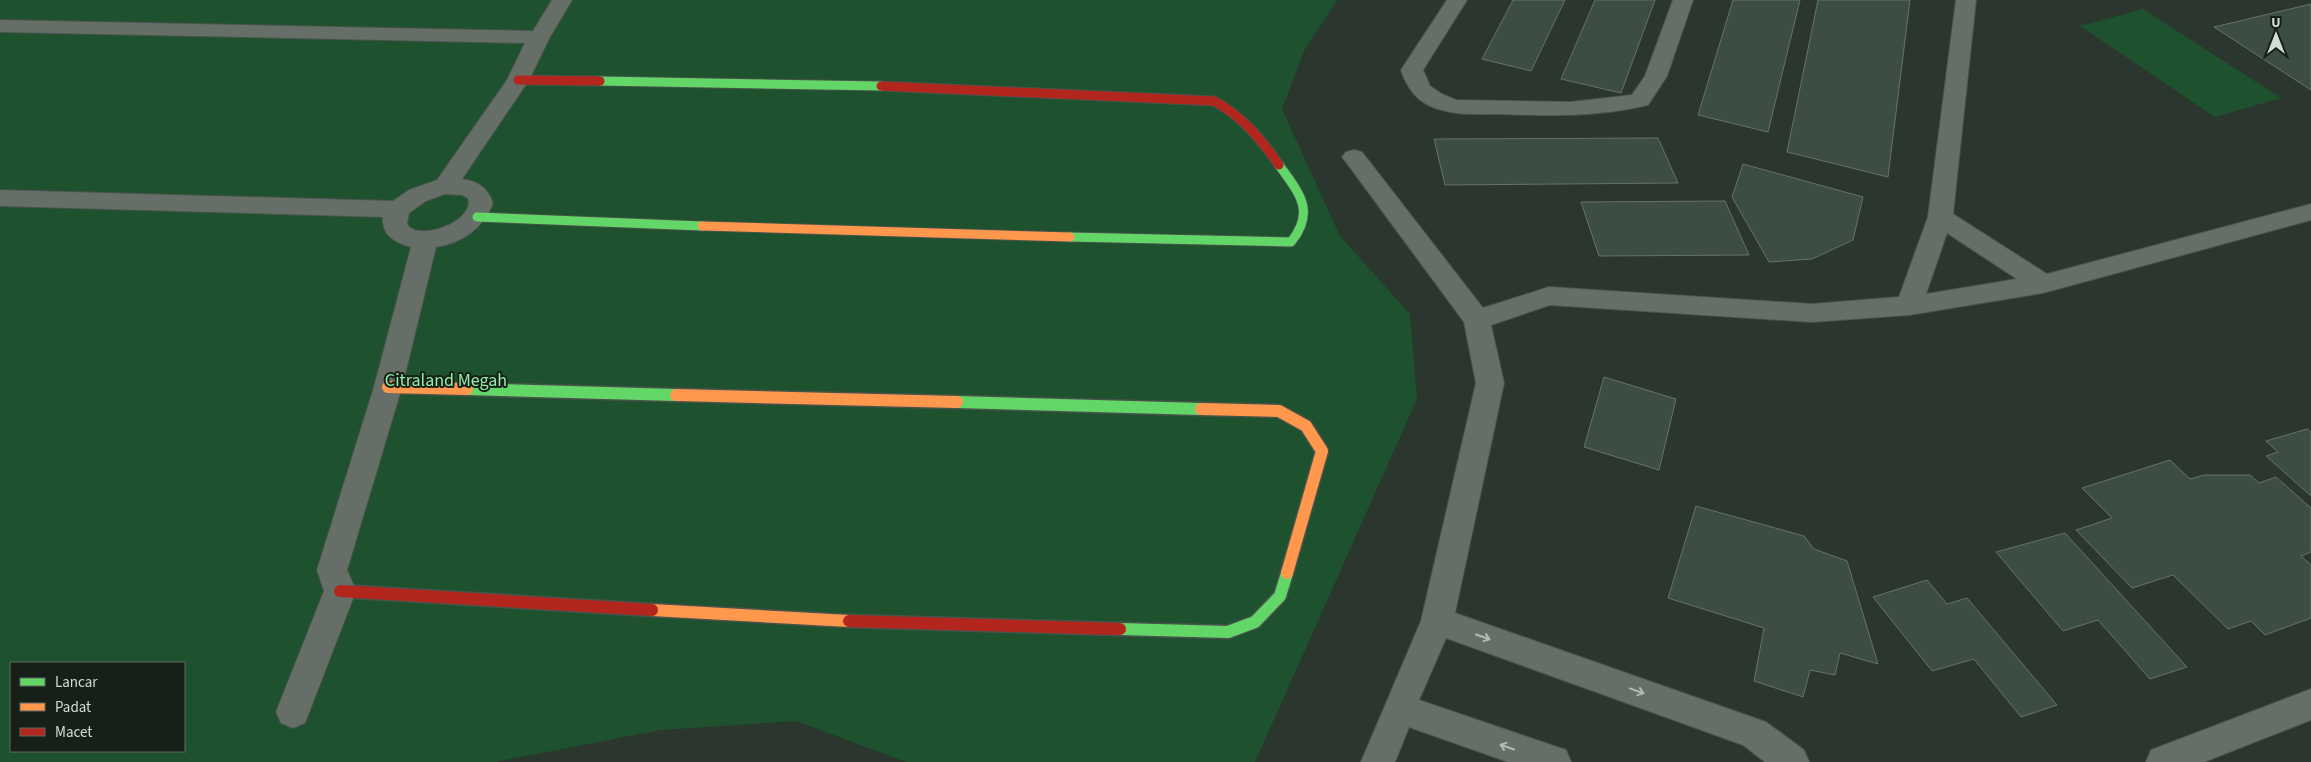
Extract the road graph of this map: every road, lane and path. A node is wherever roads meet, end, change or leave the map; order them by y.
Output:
1 (562, 0) edge
2 (1457, 0) edge
3 (1683, 0) edge
4 (1966, 0) edge
5 (0, 26) edge
6 (539, 37) junction
7 (518, 80) junction
8 (1354, 157) dead end
9 (445, 186) junction
10 (0, 198) edge
11 (400, 209) junction
12 (2311, 212) edge
13 (477, 216) junction
14 (1940, 218) junction
15 (425, 240) junction
16 (2043, 284) junction
17 (1909, 306) junction
18 (1477, 320) junction
19 (388, 387) junction
20 (340, 591) junction
21 (1437, 621) junction
22 (2311, 704) edge
23 (1399, 708) junction
24 (293, 712) dead end
25 (1378, 762) edge
26 (1554, 762) edge
27 (1792, 762) edge
28 (2163, 762) edge

1 - 6 street
2 - 3 street
4 - 14 street
5 - 6 street
6 - 7 street
7 - 9 street
7 - 13 street
8 - 18 street
9 - 11 street
9 - 13 street
10 - 11 street
11 - 15 street
12 - 16 street
13 - 15 street
14 - 16 street
14 - 17 street
15 - 19 street
16 - 17 street
17 - 18 street
18 - 21 street
19 - 20 street
19 - 20 street
20 - 24 street
21 - 23 street
21 -> 27 street
22 - 28 street
23 - 25 street
26 -> 23 street

